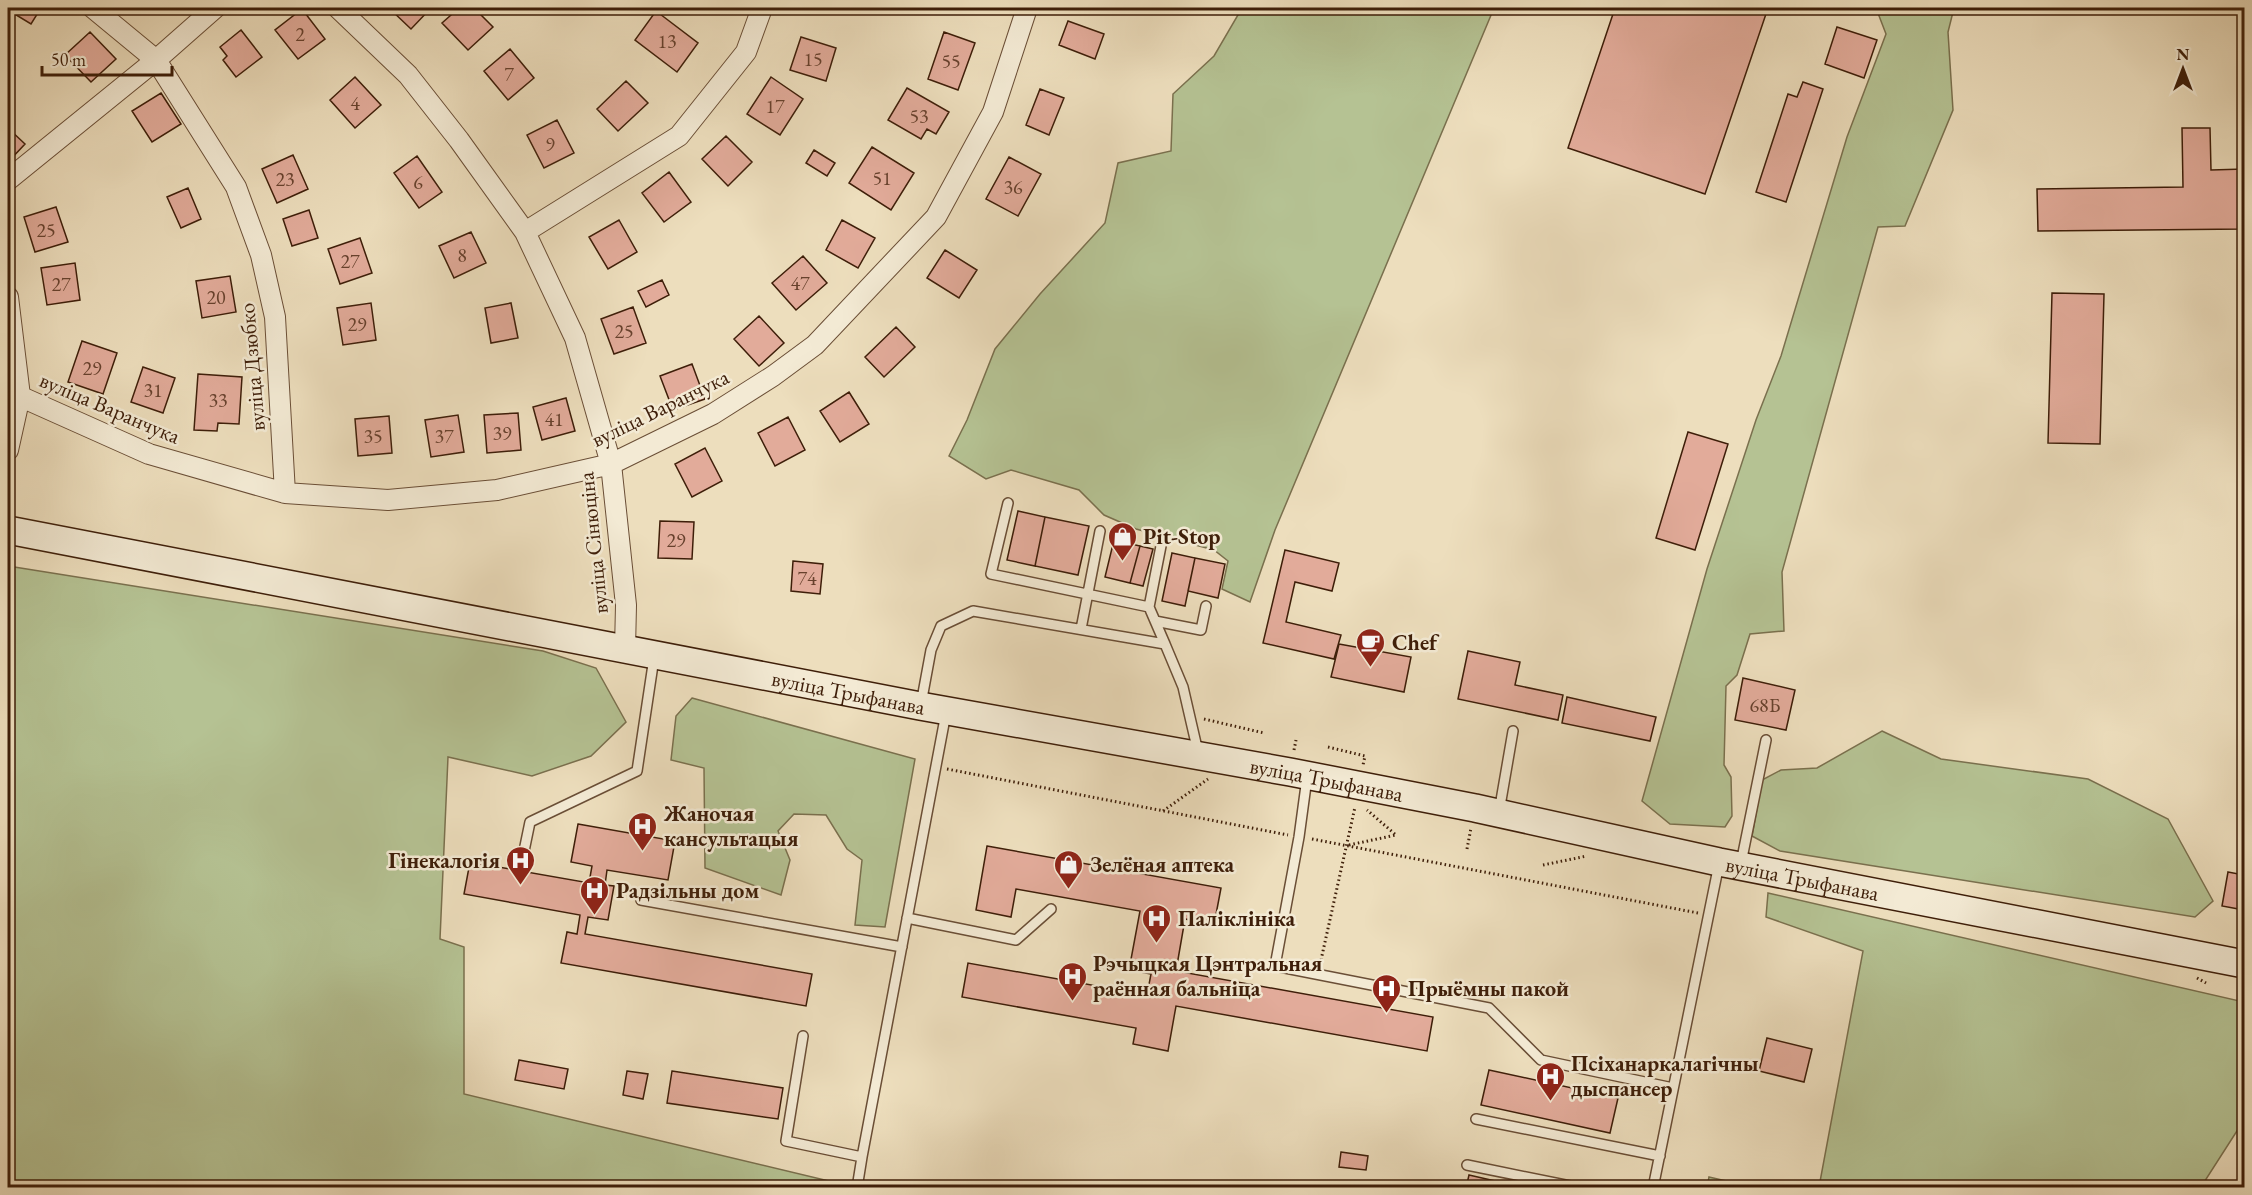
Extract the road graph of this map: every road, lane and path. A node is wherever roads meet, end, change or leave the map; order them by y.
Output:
1 (93, 8) edge
2 (214, 8) edge
3 (338, 8) edge
4 (762, 8) edge
5 (1027, 8) edge
6 (156, 60) junction
7 (8, 180) edge
8 (525, 232) junction
9 (8, 297) edge
10 (14, 393) edge
11 (8, 450) edge
12 (610, 464) junction
13 (285, 493) junction
14 (1008, 503) dead end
15 (8, 530) edge
16 (1100, 531) dead end
17 (1161, 546) dead end
18 (1088, 594) junction
19 (1206, 606) dead end
20 (1149, 607) junction
21 (1155, 621) junction
22 (1081, 629) junction
23 (1165, 644) junction
24 (625, 649) junction
25 (655, 655) junction
26 (933, 708) junction
27 (1191, 715) junction
28 (1513, 731) dead end
29 (1264, 733) dead end
30 (1766, 740) dead end
31 (1199, 757) junction
32 (936, 767) junction
33 (1308, 776) junction
34 (1359, 786) junction
35 (1499, 814) junction
36 (1299, 837) junction
37 (1346, 846) junction
38 (524, 851) dead end
39 (1730, 863) junction
40 (641, 900) dead end
41 (1051, 909) dead end
42 (1708, 915) junction
43 (907, 918) junction
44 (902, 947) junction
45 (1321, 960) dead end
46 (2244, 964) edge
47 (803, 1035) dead end
48 (1673, 1088) junction
49 (1476, 1119) dead end
50 (1660, 1156) junction
51 (862, 1157) junction
52 (1467, 1165) dead end
53 (857, 1188) edge
54 (1580, 1188) edge
55 (1653, 1188) edge

1 - 6 street, вуліца Дзюбко
2 - 6 street
3 - 8 street, вуліца Сінюціна
4 - 8 street
5 - 12 street, вуліца Варанчука
6 - 7 street
6 - 13 street, вуліца Дзюбко
8 - 12 street, вуліца Сінюціна
9 - 10 street, вуліца Варанчука
10 - 11 street
10 - 13 street, вуліца Варанчука
12 - 13 street, вуліца Варанчука
12 - 24 street, вуліца Сінюціна
14 - 18 lane
15 - 24 street, вуліца Трыфанава
16 - 18 lane
17 - 20 lane
18 - 20 lane
18 - 22 lane
19 - 21 lane
20 - 21 lane
21 - 23 lane
22 - 23 lane
22 - 26 lane
23 - 27 lane
24 - 25 street, вуліца Трыфанава
25 - 26 street, вуліца Трыфанава
25 - 38 lane
26 - 31 street, вуліца Трыфанава
26 - 32 lane
27 - 29 path
27 - 31 lane
28 - 35 lane
30 - 39 lane
31 - 33 street, вуліца Трыфанава
32 - 36 path
32 - 43 lane
33 - 34 street, вуліца Трыфанава
33 - 36 lane
34 - 35 street, вуліца Трыфанава
34 - 37 path
35 - 39 street, вуліца Трыфанава
36 - 37 path
36 - 48 lane
37 - 42 path
37 - 45 path
39 - 42 lane
39 - 46 street, вуліца Трыфанава
40 - 44 lane
41 - 43 lane
42 - 48 lane
43 - 44 lane
44 - 51 lane
47 - 51 lane
48 - 50 lane
49 - 50 lane
50 - 55 lane
51 - 53 lane
52 - 54 lane

